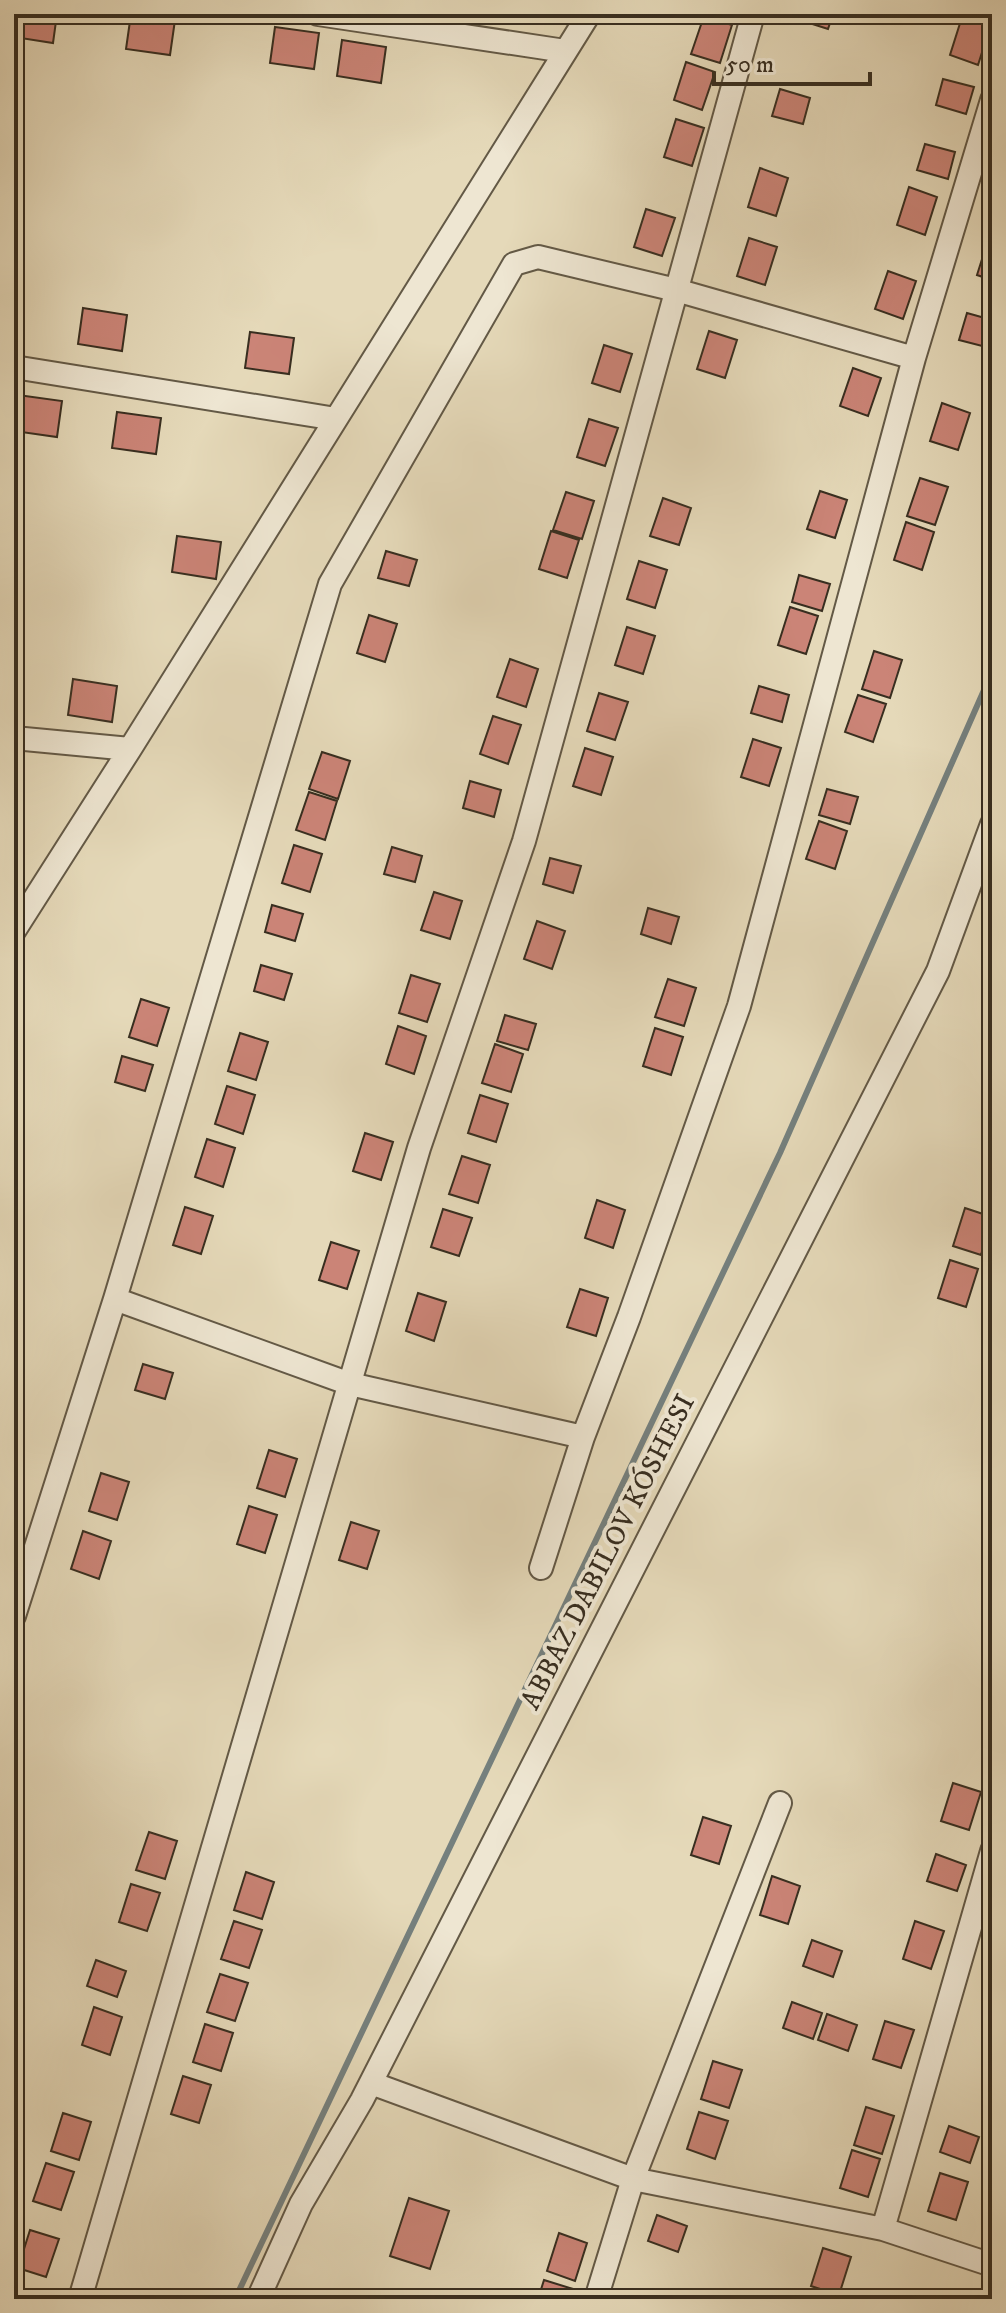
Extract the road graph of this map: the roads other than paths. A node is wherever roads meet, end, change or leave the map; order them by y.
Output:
1 (318, 14) edge
2 (589, 14) edge
3 (753, 14) edge
4 (565, 51) junction
5 (992, 100) edge
6 (676, 290) junction
7 (914, 358) junction
8 (14, 367) edge
9 (336, 419) junction
10 (14, 738) edge
11 (130, 749) junction
12 (992, 824) edge
13 (14, 931) edge
14 (115, 1299) junction
15 (350, 1384) junction
16 (583, 1437) junction
17 (541, 1568) dead end
18 (14, 1616) edge
19 (780, 1803) dead end
20 (992, 1851) edge
21 (371, 2083) junction
22 (633, 2179) junction
23 (883, 2229) junction
24 (992, 2265) edge
25 (80, 2299) edge
26 (258, 2299) edge
27 (596, 2299) edge

1 - 4 street
2 - 4 street
3 - 6 street
4 - 9 street
5 - 7 street
6 - 7 street
6 - 14 street
6 - 15 street
7 - 16 street
8 - 9 street
9 - 11 street
10 - 11 street
11 - 13 street
12 - 21 street, ABBAZ DABILOV KÓSHESI
14 - 15 street
14 - 18 street
15 - 16 street
15 - 25 street
16 - 17 street
19 - 22 street
20 - 23 street
21 - 22 street
21 - 26 street, ABBAZ DABILOV KÓSHESI
22 - 23 street
22 - 27 street
23 - 24 street

